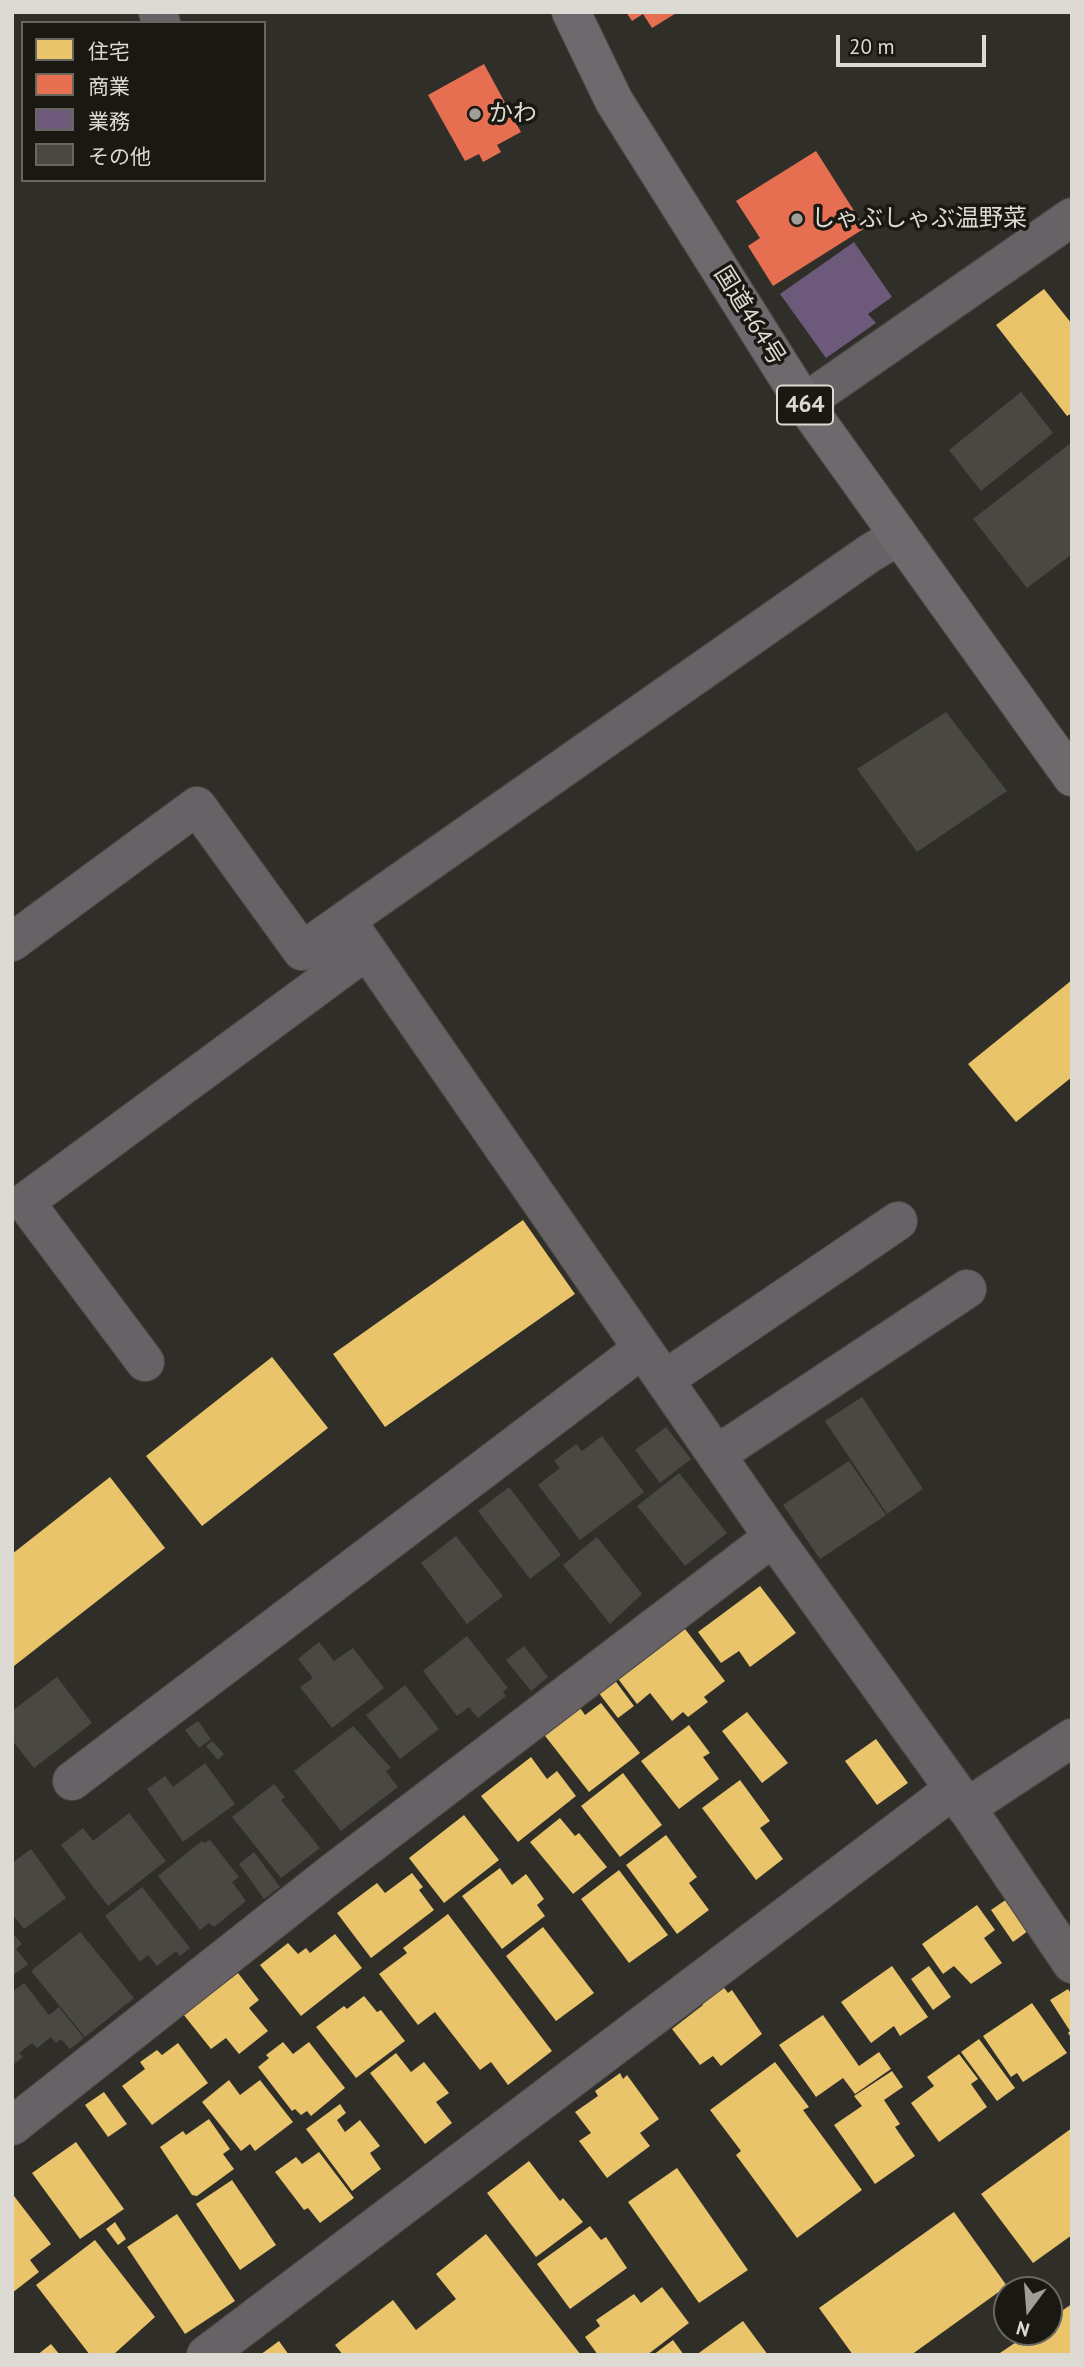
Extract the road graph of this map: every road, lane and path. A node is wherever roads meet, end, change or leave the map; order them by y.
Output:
1 (571, 12) edge
2 (1072, 217) edge
3 (804, 403) junction
4 (899, 536) junction
5 (1072, 776) edge
6 (356, 935) junction
7 (15, 936) edge
8 (19, 1206) edge
9 (898, 1221) dead end
10 (967, 1289) dead end
11 (642, 1349) junction
12 (145, 1362) dead end
13 (664, 1380) junction
14 (716, 1455) junction
15 (773, 1537) junction
16 (1072, 1738) edge
17 (72, 1781) dead end
18 (960, 1799) junction
19 (1072, 1964) edge
20 (12, 2126) edge
21 (206, 2355) edge

1 - 3 highway, 国道464号 / 464
2 - 3 street
3 - 4 highway, 国道464号 / 464
4 - 5 highway, 国道464号 / 464
4 - 6 street
6 - 7 street
6 - 8 street
6 - 11 street
8 - 12 street
9 - 13 street
10 - 14 street
11 - 13 street
11 - 17 street
13 - 14 street
14 - 15 street
15 - 18 street
15 - 20 street
16 - 18 street
18 - 19 street
18 - 21 street

